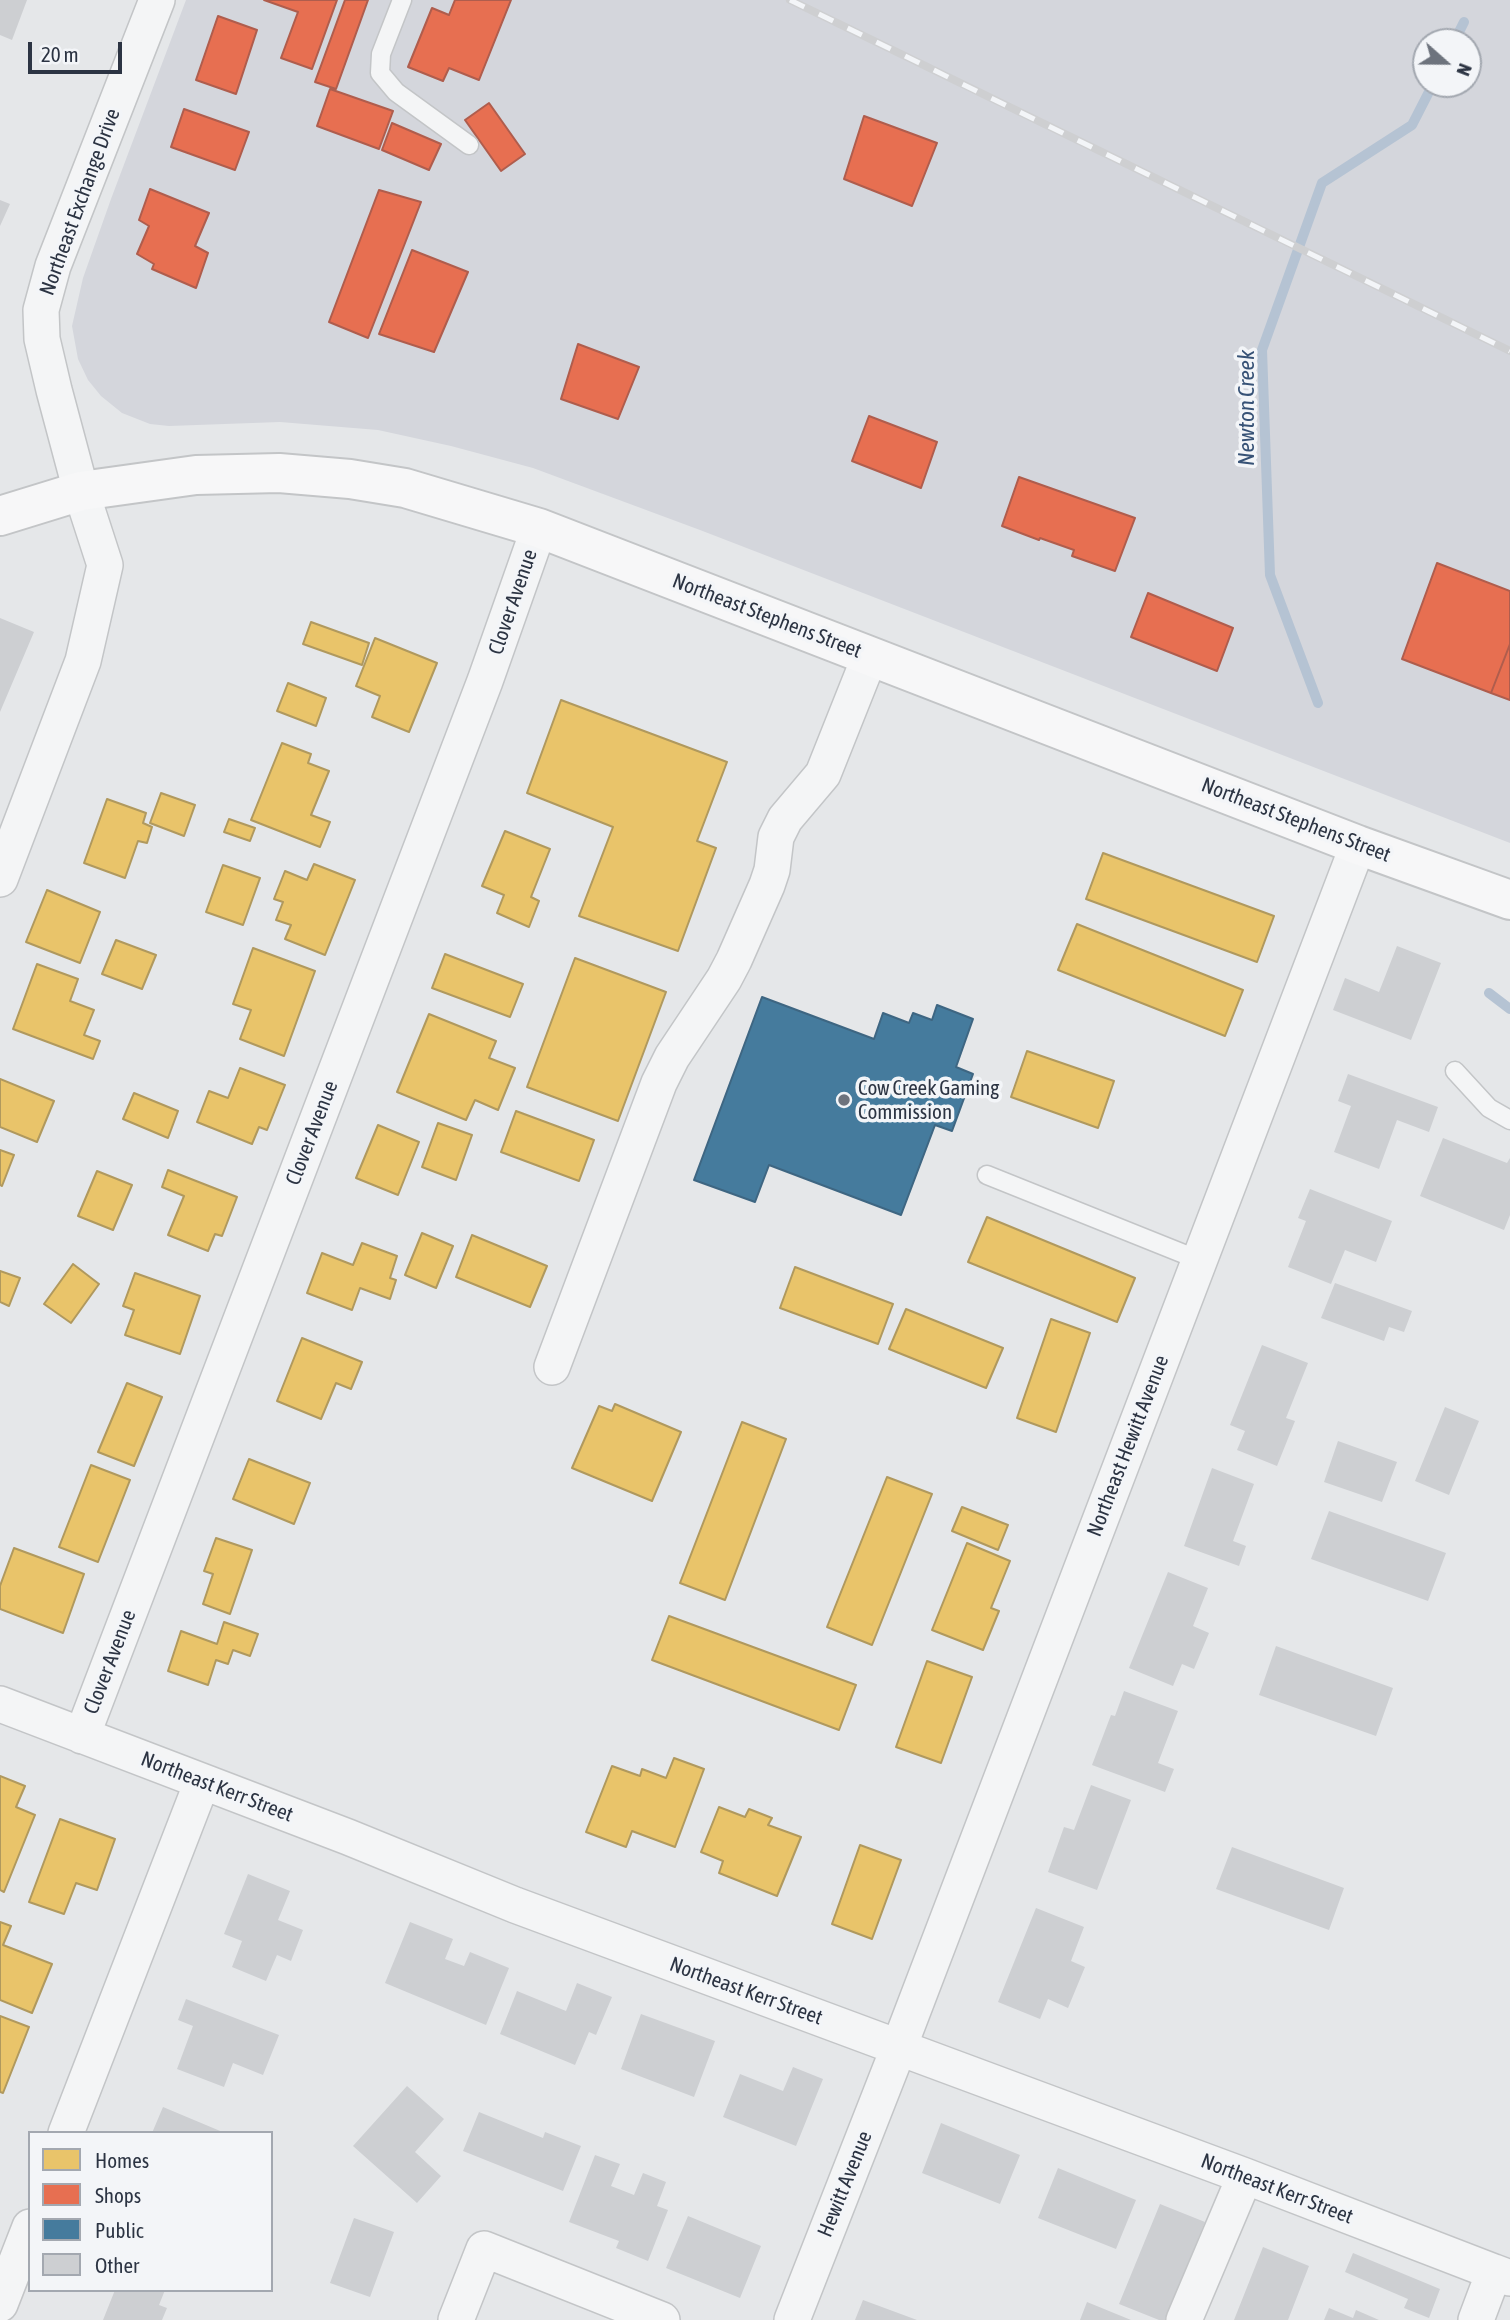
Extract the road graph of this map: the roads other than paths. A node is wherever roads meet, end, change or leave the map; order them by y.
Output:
1 (157, 0) edge
2 (402, 0) edge
3 (468, 145) dead end
4 (81, 491) junction
5 (0, 516) edge
6 (539, 528) junction
7 (870, 656) junction
8 (1358, 845) junction
9 (0, 880) edge
10 (1510, 900) edge
11 (1455, 1070) dead end
12 (1510, 1120) edge
13 (987, 1175) dead end
14 (1199, 1260) junction
15 (552, 1367) dead end
16 (0, 1704) edge
17 (82, 1736) junction
18 (202, 1782) junction
19 (899, 2047) junction
20 (67, 2131) edge
21 (1245, 2176) junction
22 (28, 2232) edge
23 (1502, 2275) edge
24 (0, 2304) edge
25 (456, 2320) edge
26 (662, 2320) edge
27 (792, 2320) edge
28 (1184, 2320) edge
29 (1476, 2320) edge

1 - 4 street, Northeast Exchange Drive
2 - 3 lane
4 - 5 main road, Northeast Stephens Street
4 - 6 main road, Northeast Stephens Street
4 - 9 street, Northeast Exchange Drive
6 - 7 main road, Northeast Stephens Street
6 - 17 street, Clover Avenue
7 - 8 main road, Northeast Stephens Street
7 - 15 street
8 - 10 main road, Northeast Stephens Street
8 - 14 street, Northeast Hewitt Avenue
11 - 12 lane
13 - 14 lane
14 - 19 street, Northeast Hewitt Avenue
16 - 17 street, Northeast Kerr Street
17 - 18 street, Northeast Kerr Street
18 - 19 street, Northeast Kerr Street
18 - 20 street
19 - 21 street, Northeast Kerr Street
19 - 27 street, Hewitt Avenue
21 - 23 street, Northeast Kerr Street
21 - 28 street
22 - 24 street
23 - 29 street
25 - 26 street

